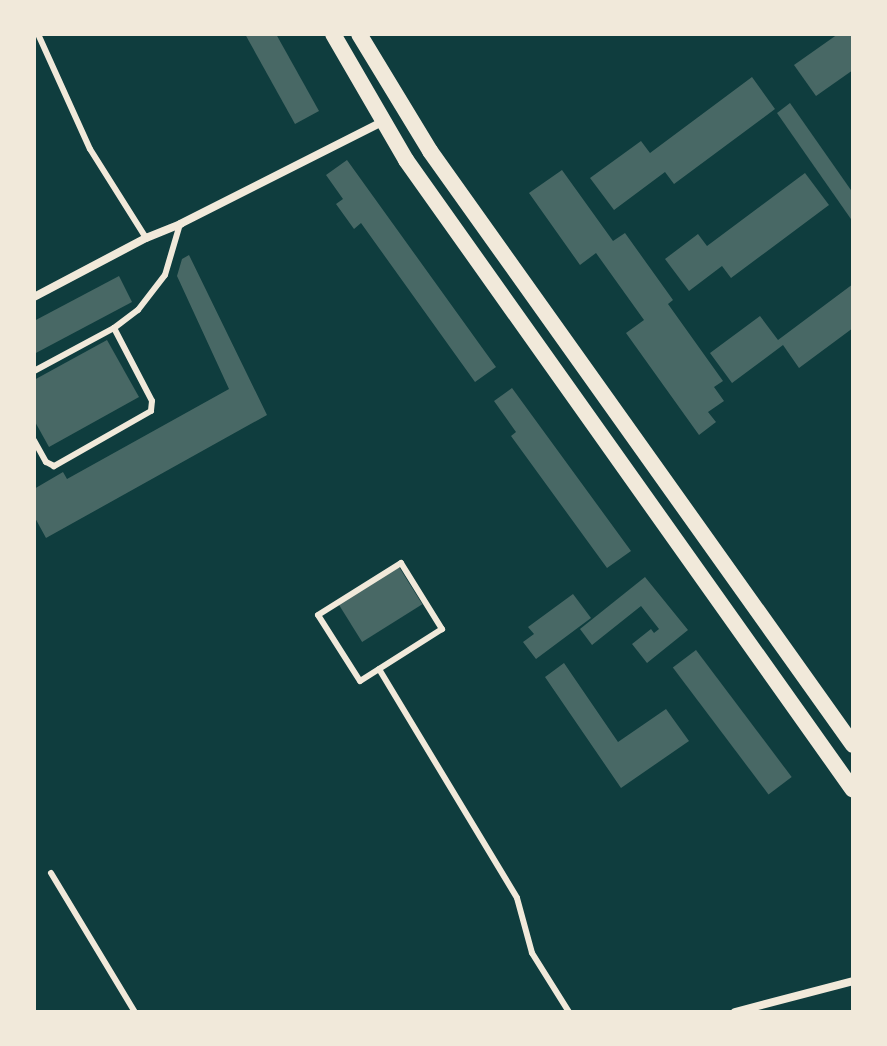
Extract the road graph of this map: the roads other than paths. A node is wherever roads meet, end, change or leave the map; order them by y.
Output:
1 (38, 34) edge
2 (333, 34) edge
3 (359, 34) edge
4 (382, 122) junction
5 (180, 224) junction
6 (146, 238) junction
7 (34, 297) edge
8 (114, 328) junction
9 (34, 371) edge
10 (34, 440) edge
11 (379, 669) junction
12 (853, 745) edge
13 (853, 790) edge
14 (51, 873) dead end
15 (853, 981) edge
16 (135, 1012) edge
17 (569, 1012) edge
18 (735, 1012) edge

1 - 6 lane
2 - 4 main road
3 - 12 main road
4 - 5 street
4 - 13 main road
5 - 6 street
5 - 8 lane
6 - 7 street
8 - 9 lane
8 - 10 lane
11 - 11 lane
11 - 17 lane
14 - 16 lane
15 - 18 street

